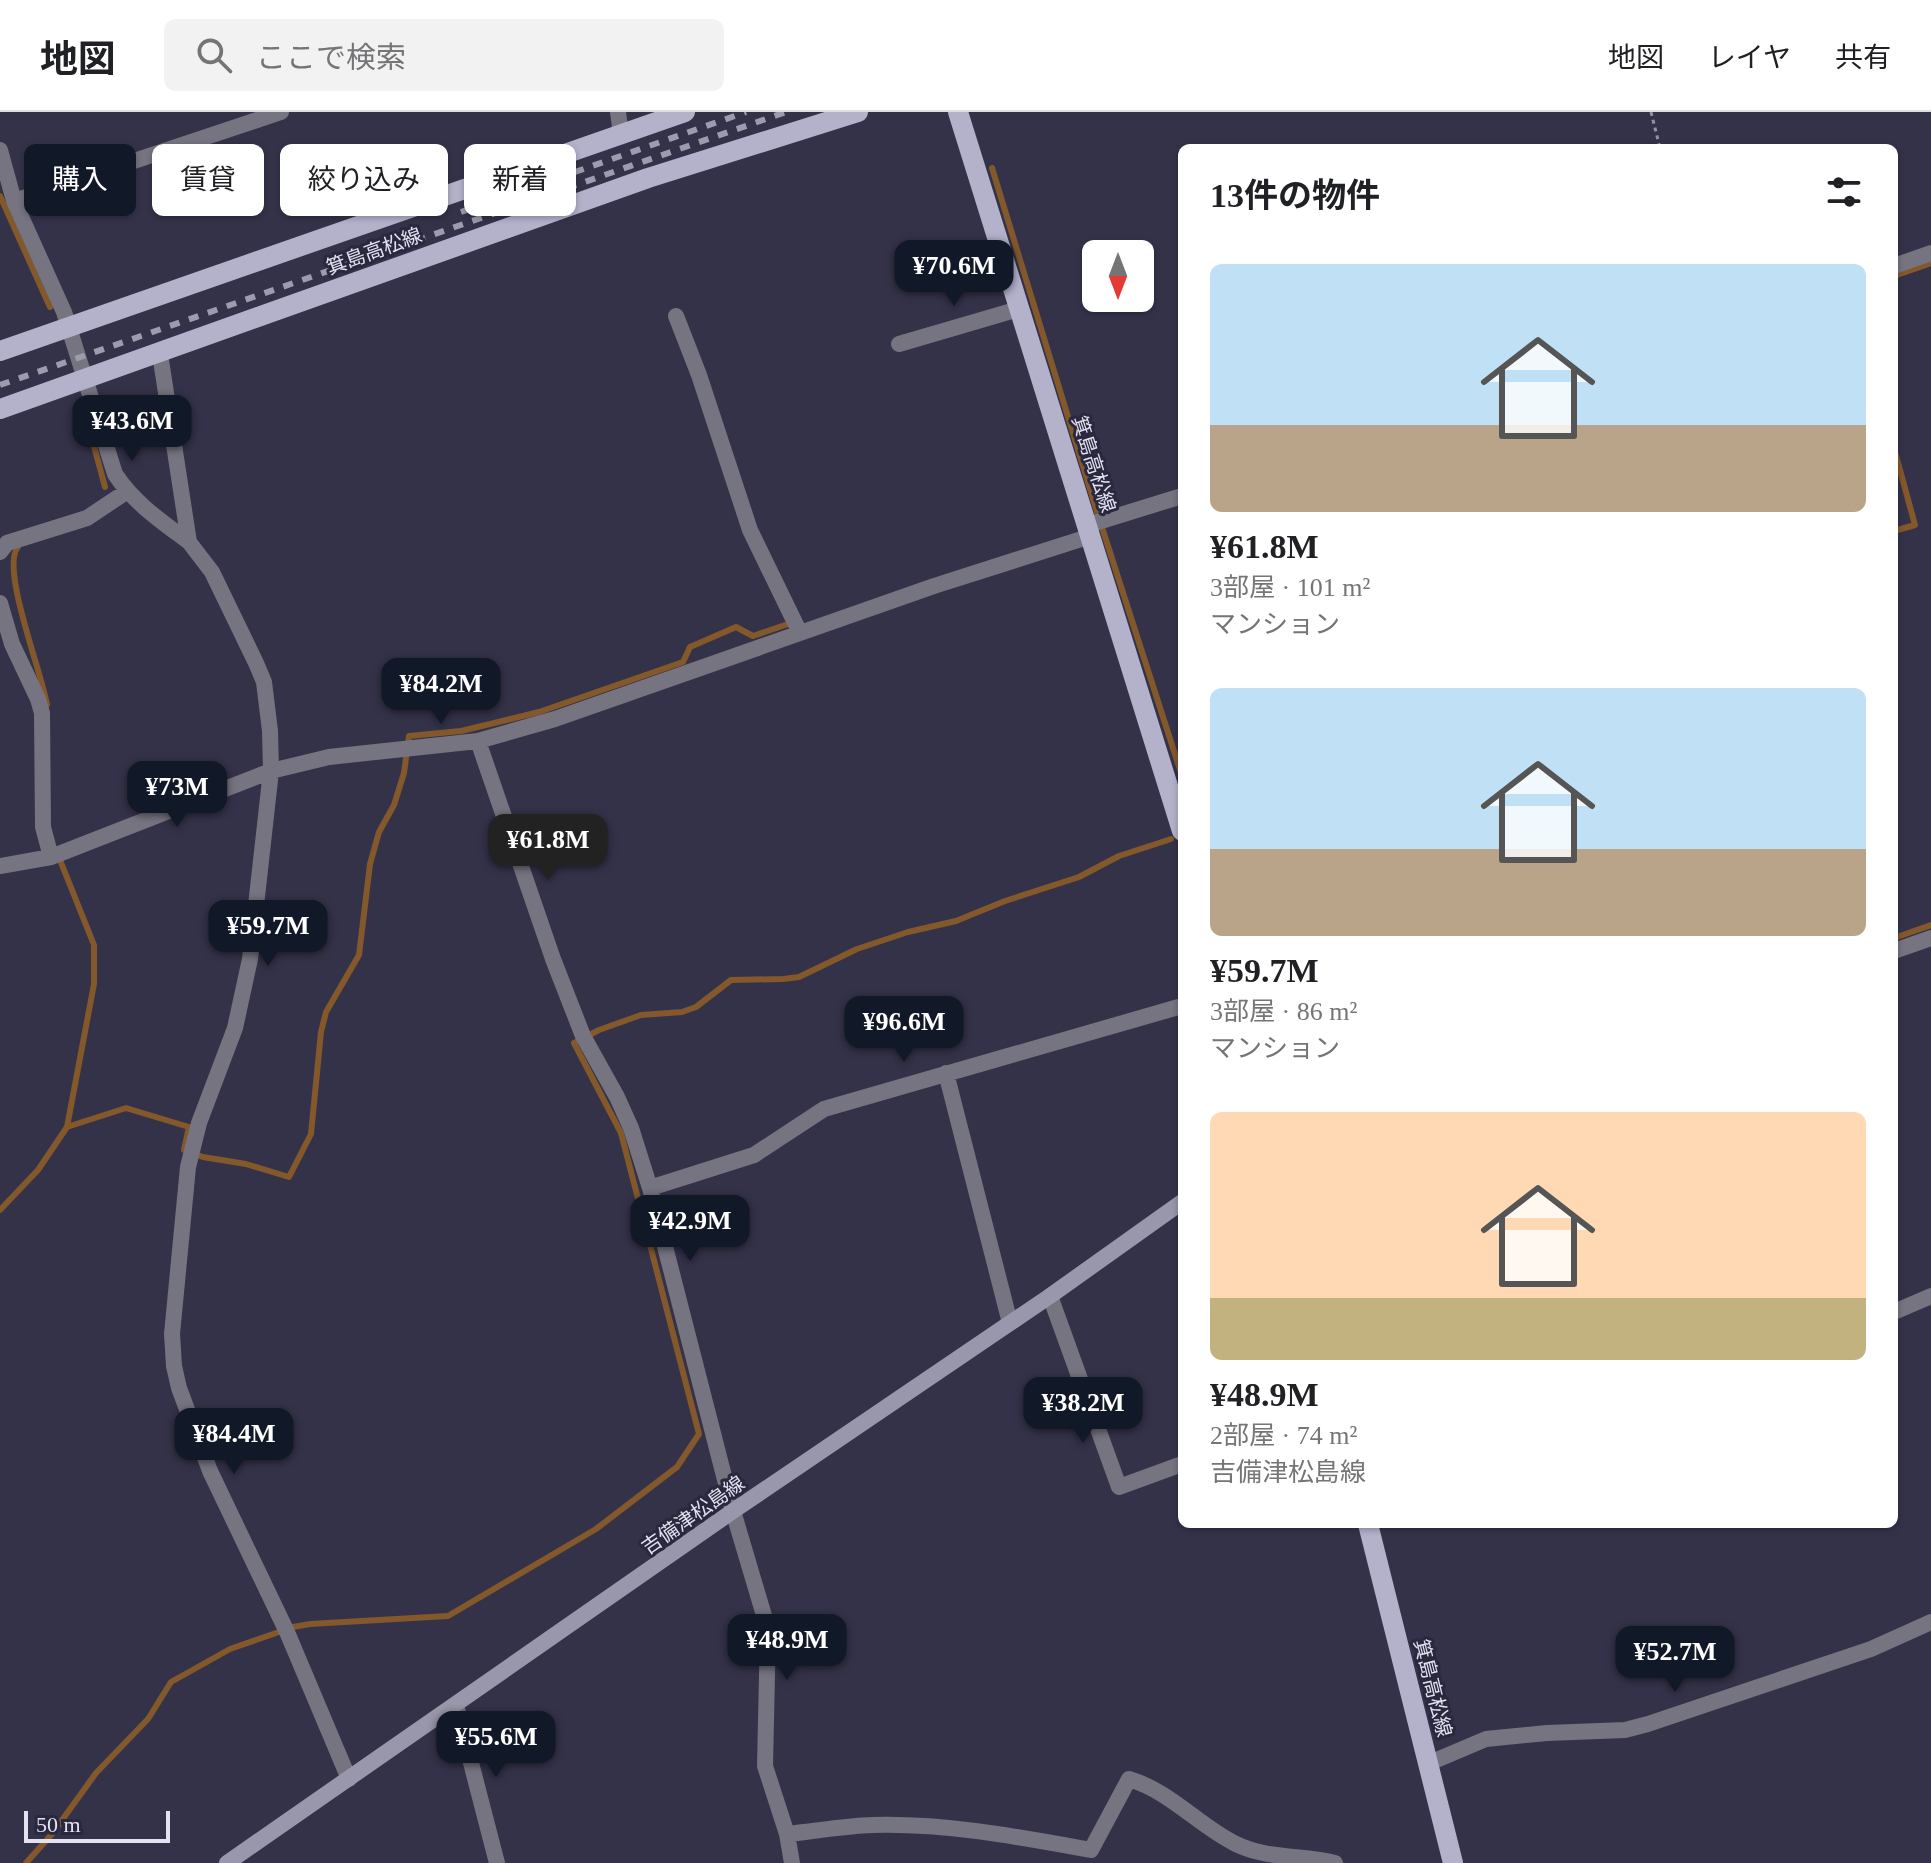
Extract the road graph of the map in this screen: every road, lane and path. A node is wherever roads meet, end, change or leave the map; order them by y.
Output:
1 (281, 112) edge
2 (618, 112) edge
3 (685, 112) edge
4 (858, 112) edge
5 (958, 112) edge
6 (1651, 112) edge
7 (621, 135) junction
8 (1659, 144) edge
9 (0, 150) edge
10 (14, 201) junction
11 (1931, 253) edge
12 (1898, 265) edge
13 (1019, 309) junction
14 (676, 316) dead end
15 (69, 327) junction
16 (899, 344) dead end
17 (0, 351) edge
18 (160, 354) junction
19 (86, 379) junction
20 (0, 409) edge
21 (126, 492) junction
22 (1178, 497) edge
23 (1096, 525) junction
24 (189, 542) junction
25 (0, 552) edge
26 (0, 603) edge
27 (797, 626) junction
28 (478, 741) junction
29 (271, 771) junction
30 (1178, 817) edge
31 (51, 857) junction
32 (0, 866) edge
33 (1931, 938) edge
34 (1898, 950) edge
35 (1178, 1007) edge
36 (946, 1073) junction
37 (650, 1188) junction
38 (1178, 1205) edge
39 (1050, 1296) junction
40 (1931, 1296) edge
41 (1898, 1310) edge
42 (1010, 1323) junction
43 (1178, 1465) edge
44 (733, 1511) junction
45 (1369, 1528) edge
46 (1931, 1622) edge
47 (456, 1705) junction
48 (1427, 1764) junction
49 (349, 1779) junction
50 (787, 1834) junction
51 (227, 1863) edge
52 (497, 1863) edge
53 (792, 1863) edge
54 (1335, 1863) edge
55 (1453, 1863) edge

1 - 10 street
2 - 7 street
3 - 7 main road, 箕島高松線
4 - 18 main road, 箕島高松線
5 - 13 main road, 箕島高松線
6 - 8 path
7 - 15 main road, 箕島高松線
9 - 10 street
10 - 15 street
11 - 12 street
13 - 16 street
13 - 23 main road, 箕島高松線
14 - 27 street
15 - 17 main road, 箕島高松線
15 - 19 street
18 - 19 main road, 箕島高松線
18 - 24 street
19 - 20 main road, 箕島高松線
19 - 21 street
21 - 24 street
21 - 25 street
22 - 23 street
23 - 27 street
23 - 30 main road, 箕島高松線
24 - 29 street
26 - 31 street
27 - 28 street
28 - 29 street
28 - 37 street
29 - 31 street
29 - 49 street
31 - 32 street
33 - 34 street
35 - 36 street
36 - 37 street
36 - 42 street
37 - 44 street
38 - 39 main road, 吉備津松島線
39 - 42 main road, 吉備津松島線
39 - 43 street
40 - 41 street
42 - 44 main road, 吉備津松島線
44 - 47 main road, 吉備津松島線
44 - 50 street
45 - 48 main road, 箕島高松線
46 - 48 street
47 - 49 main road, 吉備津松島線
47 - 52 street
48 - 55 main road, 箕島高松線
49 - 51 main road, 吉備津松島線
50 - 53 street
50 - 54 street

